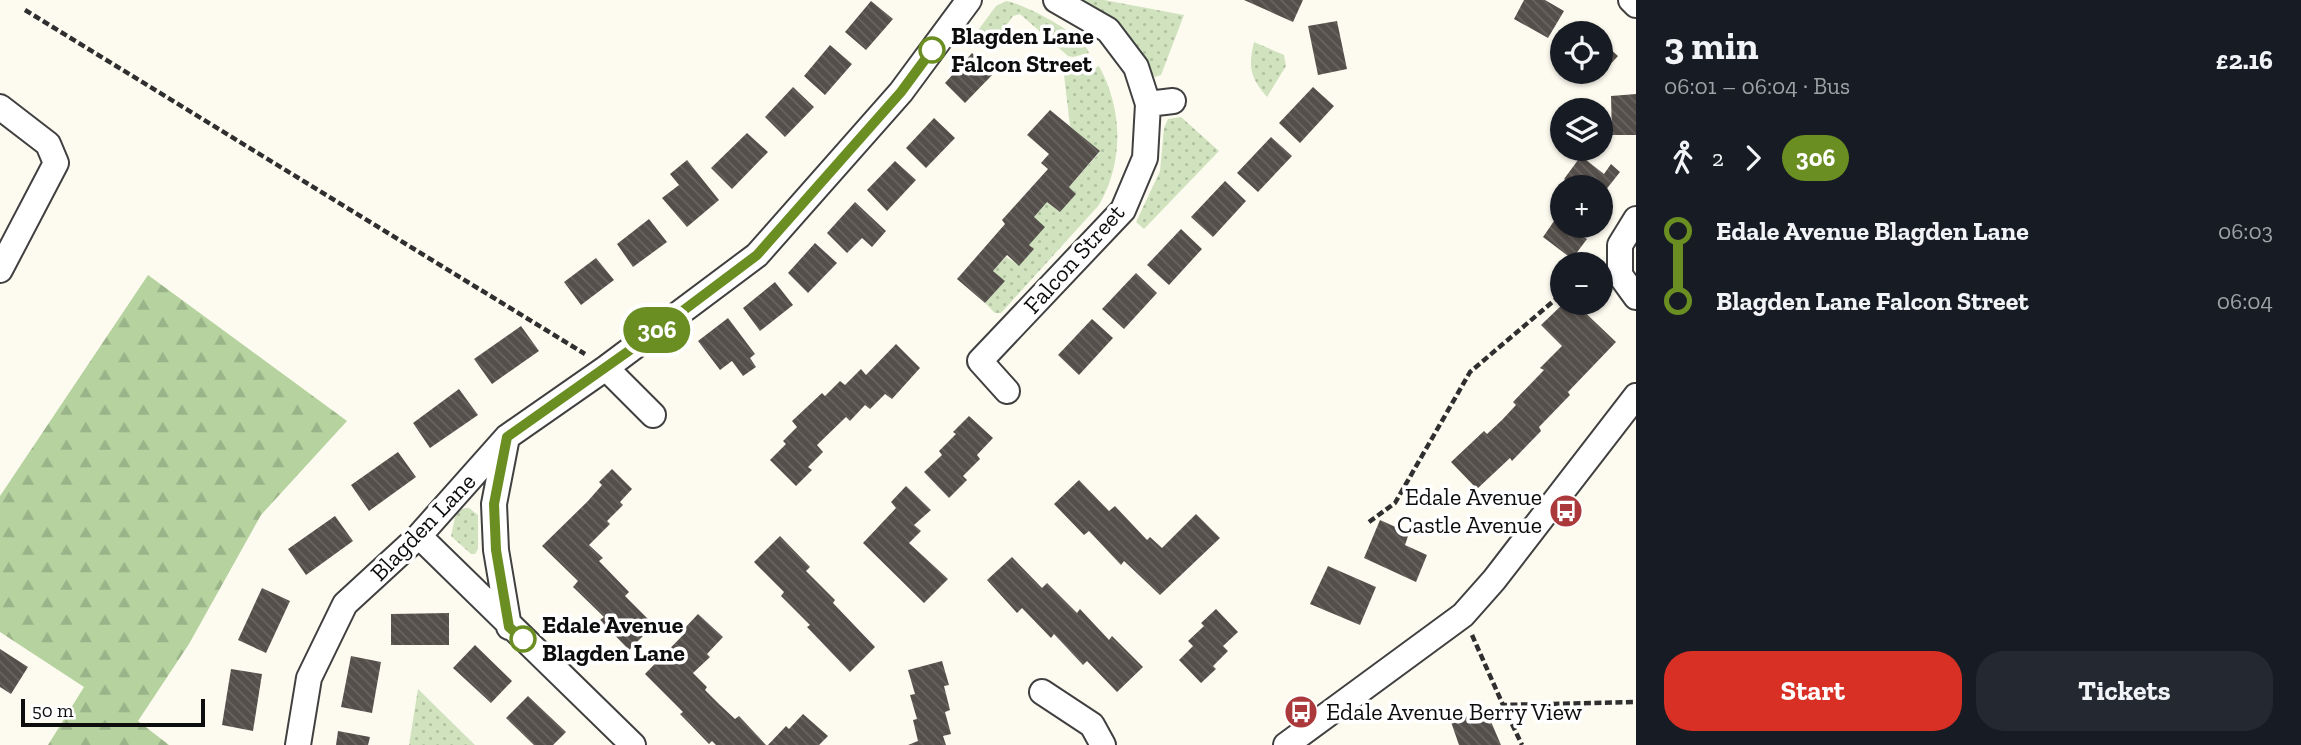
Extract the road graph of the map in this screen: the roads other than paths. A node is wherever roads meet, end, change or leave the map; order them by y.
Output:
1 (969, 0) edge
2 (1056, 0) edge
3 (1631, 0) edge
4 (1636, 5) edge
5 (0, 107) edge
6 (1636, 219) edge
7 (0, 270) edge
8 (1636, 296) edge
9 (606, 368) junction
10 (1007, 391) dead end
11 (1636, 396) edge
12 (653, 415) dead end
13 (507, 437) junction
14 (419, 536) junction
15 (509, 627) junction
16 (1042, 692) dead end
17 (298, 745) edge
18 (633, 745) edge
19 (1104, 745) edge
20 (1286, 745) edge

1 - 9 street, Blagden Lane
2 - 10 street, Falcon Street
3 - 4 street
5 - 7 street
6 - 8 street
9 - 12 street
9 - 13 street, Blagden Lane
11 - 20 street
13 - 14 street, Blagden Lane
13 - 15 street
14 - 15 street
14 - 17 street, Blagden Lane
15 - 18 street
16 - 19 street

